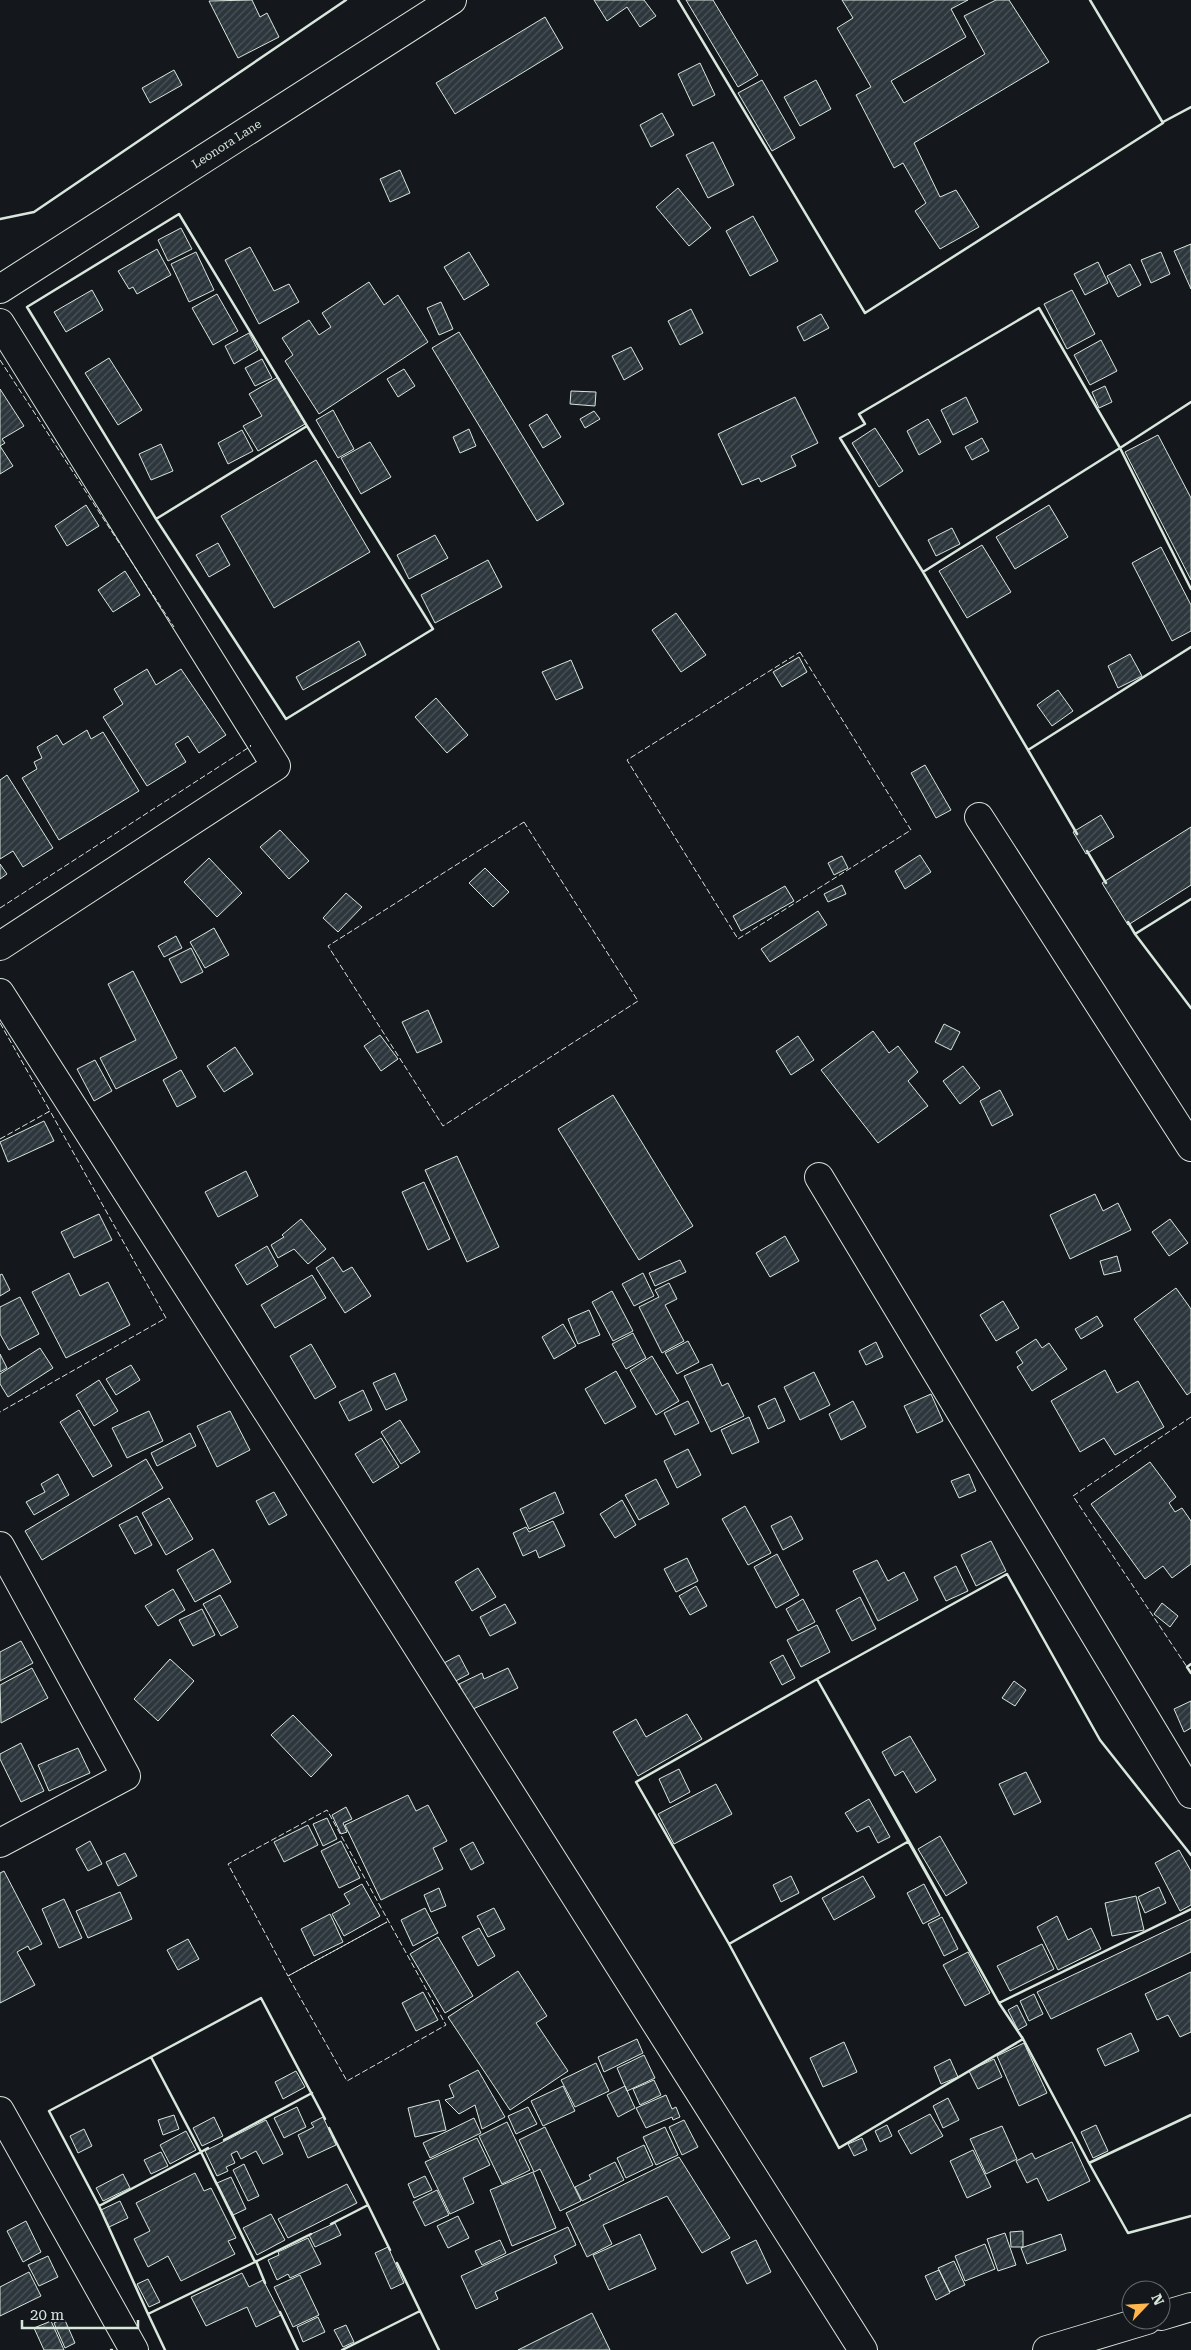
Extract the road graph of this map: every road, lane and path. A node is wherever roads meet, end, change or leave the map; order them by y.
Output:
1 (452, 0) edge
2 (0, 289) edge
3 (0, 323) edge
4 (979, 816) dead end
5 (0, 946) edge
6 (0, 993) edge
7 (1191, 1147) edge
8 (819, 1177) dead end
9 (0, 1546) edge
10 (1191, 1794) edge
11 (0, 1843) edge
12 (0, 2111) edge
13 (1191, 2307) edge
14 (1171, 2313) edge
15 (1121, 2328) edge
16 (1051, 2349) edge
17 (134, 2350) edge
18 (863, 2350) edge

1 - 2 street, Leonora Lane
3 - 5 street
4 - 7 street
6 - 18 street
8 - 10 street
9 - 11 street
12 - 17 street
13 - 14 street
15 - 16 street

